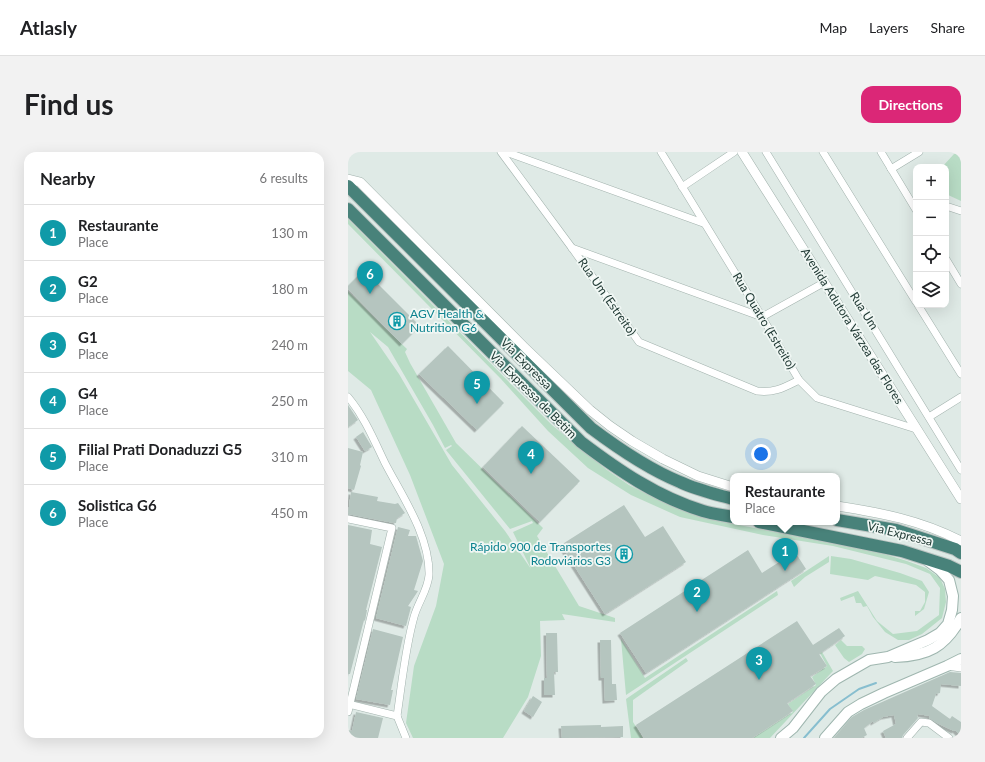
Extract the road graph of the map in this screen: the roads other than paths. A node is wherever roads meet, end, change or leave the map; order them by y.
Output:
1 (501, 152) edge
2 (506, 152) edge
3 (660, 152) edge
4 (734, 152) edge
5 (742, 152) edge
6 (766, 152) edge
7 (823, 152) edge
8 (881, 152) edge
9 (919, 152) edge
10 (891, 170) junction
11 (348, 178) edge
12 (348, 186) edge
13 (682, 187) junction
14 (906, 195) junction
15 (913, 197) edge
16 (913, 206) edge
17 (949, 207) edge
18 (348, 209) edge
19 (961, 211) edge
20 (703, 223) junction
21 (572, 248) junction
22 (949, 265) edge
23 (825, 282) junction
24 (961, 284) edge
25 (913, 297) edge
26 (920, 308) edge
27 (762, 317) junction
28 (961, 374) edge
29 (799, 380) junction
30 (348, 397) edge
31 (961, 397) edge
32 (929, 417) junction
33 (916, 430) junction
34 (961, 470) edge
35 (730, 486) edge
36 (730, 498) edge
37 (961, 499) edge
38 (840, 506) edge
39 (730, 516) edge
40 (348, 519) edge
41 (840, 521) edge
42 (774, 525) edge
43 (958, 537) edge
44 (961, 553) edge
45 (924, 557) junction
46 (961, 572) edge
47 (961, 618) edge
48 (888, 657) junction
49 (961, 659) edge
50 (947, 666) junction
51 (961, 668) edge
52 (349, 707) edge
53 (397, 716) junction
54 (406, 738) edge
55 (781, 738) edge
56 (825, 738) edge
57 (906, 738) edge
58 (949, 738) edge

1 - 21 street, Rua Um (Estreito)
2 - 20 street
3 - 13 street, Rua Quatro (Estreito)
4 - 13 street
5 - 23 street, Avenida Adutora Várzea das Flores
6 - 32 street, Rua Um
7 - 25 street
8 - 10 street
9 - 10 street
10 - 14 street
11 - 35 street
12 - 36 highway, Via Expressa
13 - 20 street, Rua Quatro (Estreito)
14 - 15 street
14 - 16 street
17 - 19 street
18 - 39 highway, Via Expressa de Betim
20 - 27 street, Rua Quatro (Estreito)
21 - 27 street
21 - 29 street, Rua Um (Estreito)
22 - 24 street
23 - 27 street
23 - 33 street, Avenida Adutora Várzea das Flores
26 - 28 street
27 - 29 street, Rua Quatro (Estreito)
29 - 33 street, Rua Quatro (Estreito)
30 - 53 street
31 - 32 street
32 - 34 street, Rua Um
33 - 37 street, Avenida Adutora Várzea das Flores
38 - 43 street
40 - 52 street
41 - 44 highway, Via Expressa
42 - 45 highway
45 - 46 highway
45 - 48 main road
47 - 48 main road
48 - 55 main road
49 - 50 main road
50 - 51 street
50 - 56 main road
52 - 53 street
53 - 54 street
57 - 58 street

